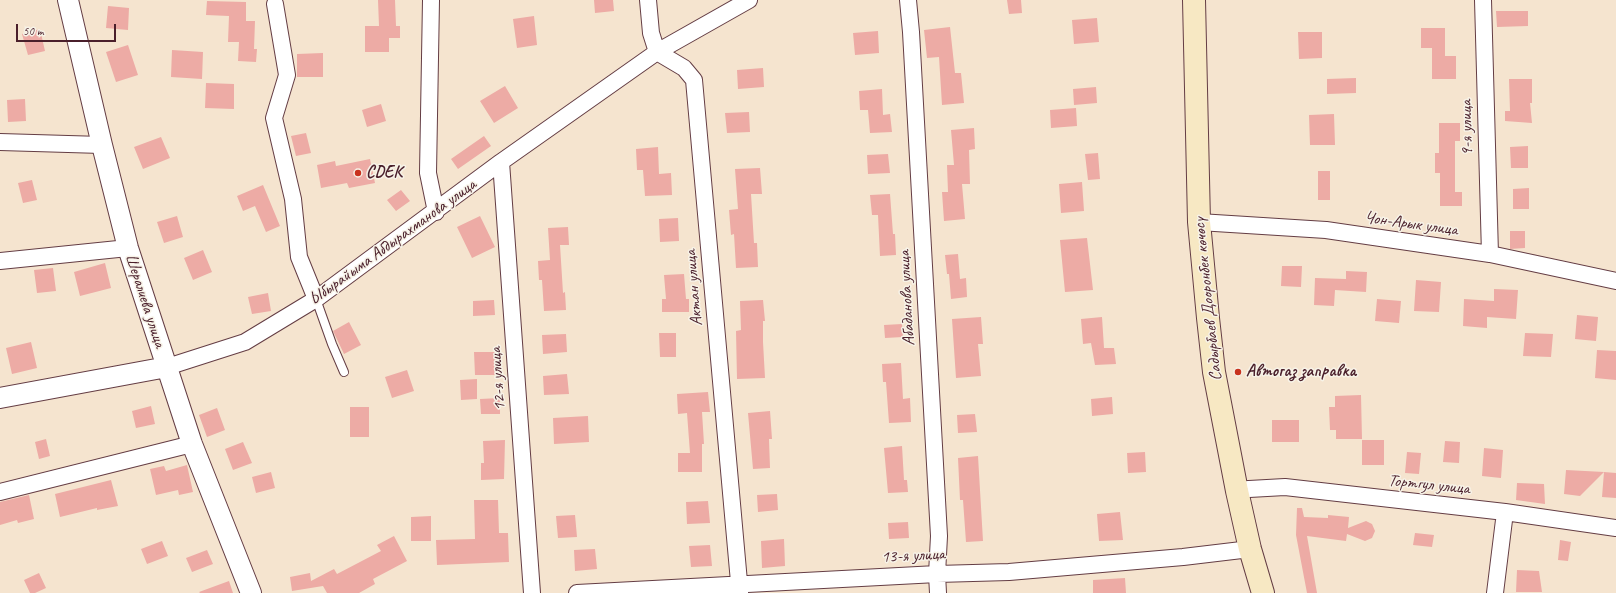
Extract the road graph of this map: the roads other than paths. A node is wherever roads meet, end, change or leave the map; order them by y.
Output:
1 (68, 0) edge
2 (431, 0) edge
3 (648, 0) edge
4 (749, 0) edge
5 (908, 0) edge
6 (1194, 0) edge
7 (1483, 0) edge
8 (275, 4) dead end
9 (656, 52) junction
10 (0, 142) edge
11 (102, 145) junction
12 (501, 162) junction
13 (436, 212) junction
14 (1199, 222) junction
15 (128, 248) junction
16 (1490, 254) junction
17 (0, 261) edge
18 (1616, 280) edge
19 (316, 299) junction
20 (167, 367) junction
21 (344, 372) dead end
22 (0, 398) edge
23 (192, 444) junction
24 (1237, 491) junction
25 (0, 492) edge
26 (1505, 512) junction
27 (1616, 528) edge
28 (1250, 548) junction
29 (937, 574) junction
30 (739, 589) edge
31 (251, 593) edge
32 (532, 593) edge
33 (577, 593) edge
34 (938, 593) edge
35 (1263, 593) edge
36 (1495, 593) edge

1 - 11 street, Шералиева улица
2 - 13 street
3 - 9 street
4 - 9 street, Ыбырайыма Абдырахманова улица
5 - 29 street, Абаданова улица
6 - 14 main road, Садырбаев Дооронбек көчөсү
7 - 16 street, 9-я улица
8 - 19 street
9 - 12 street, Ыбырайыма Абдырахманова улица
9 - 30 street, Актан улица
10 - 11 street
11 - 15 street, Шералиева улица
12 - 13 street, Ыбырайыма Абдырахманова улица
12 - 32 street, 12-я улица
13 - 19 street, Ыбырайыма Абдырахманова улица
14 - 16 street, Чон-Арык улица
14 - 24 main road, Садырбаев Дооронбек көчөсү
15 - 17 street
15 - 20 street, Шералиева улица
16 - 18 street, Чон-Арык улица
19 - 20 street, Ыбырайыма Абдырахманова улица
19 - 21 lane
20 - 22 street, Ыбырайыма Абдырахманова улица
20 - 23 street, Шералиева улица
23 - 25 street
23 - 31 street, Шералиева улица
24 - 26 street, Тортгул улица
24 - 28 main road, Садырбаев Дооронбек көчөсү
26 - 27 street, Тортгул улица
26 - 36 street
28 - 29 street, 13-я улица
28 - 35 main road, Садырбаев Дооронбек көчөсү
29 - 30 street, 13-я улица
29 - 34 street, Абаданова улица
30 - 33 street, 13-я улица

